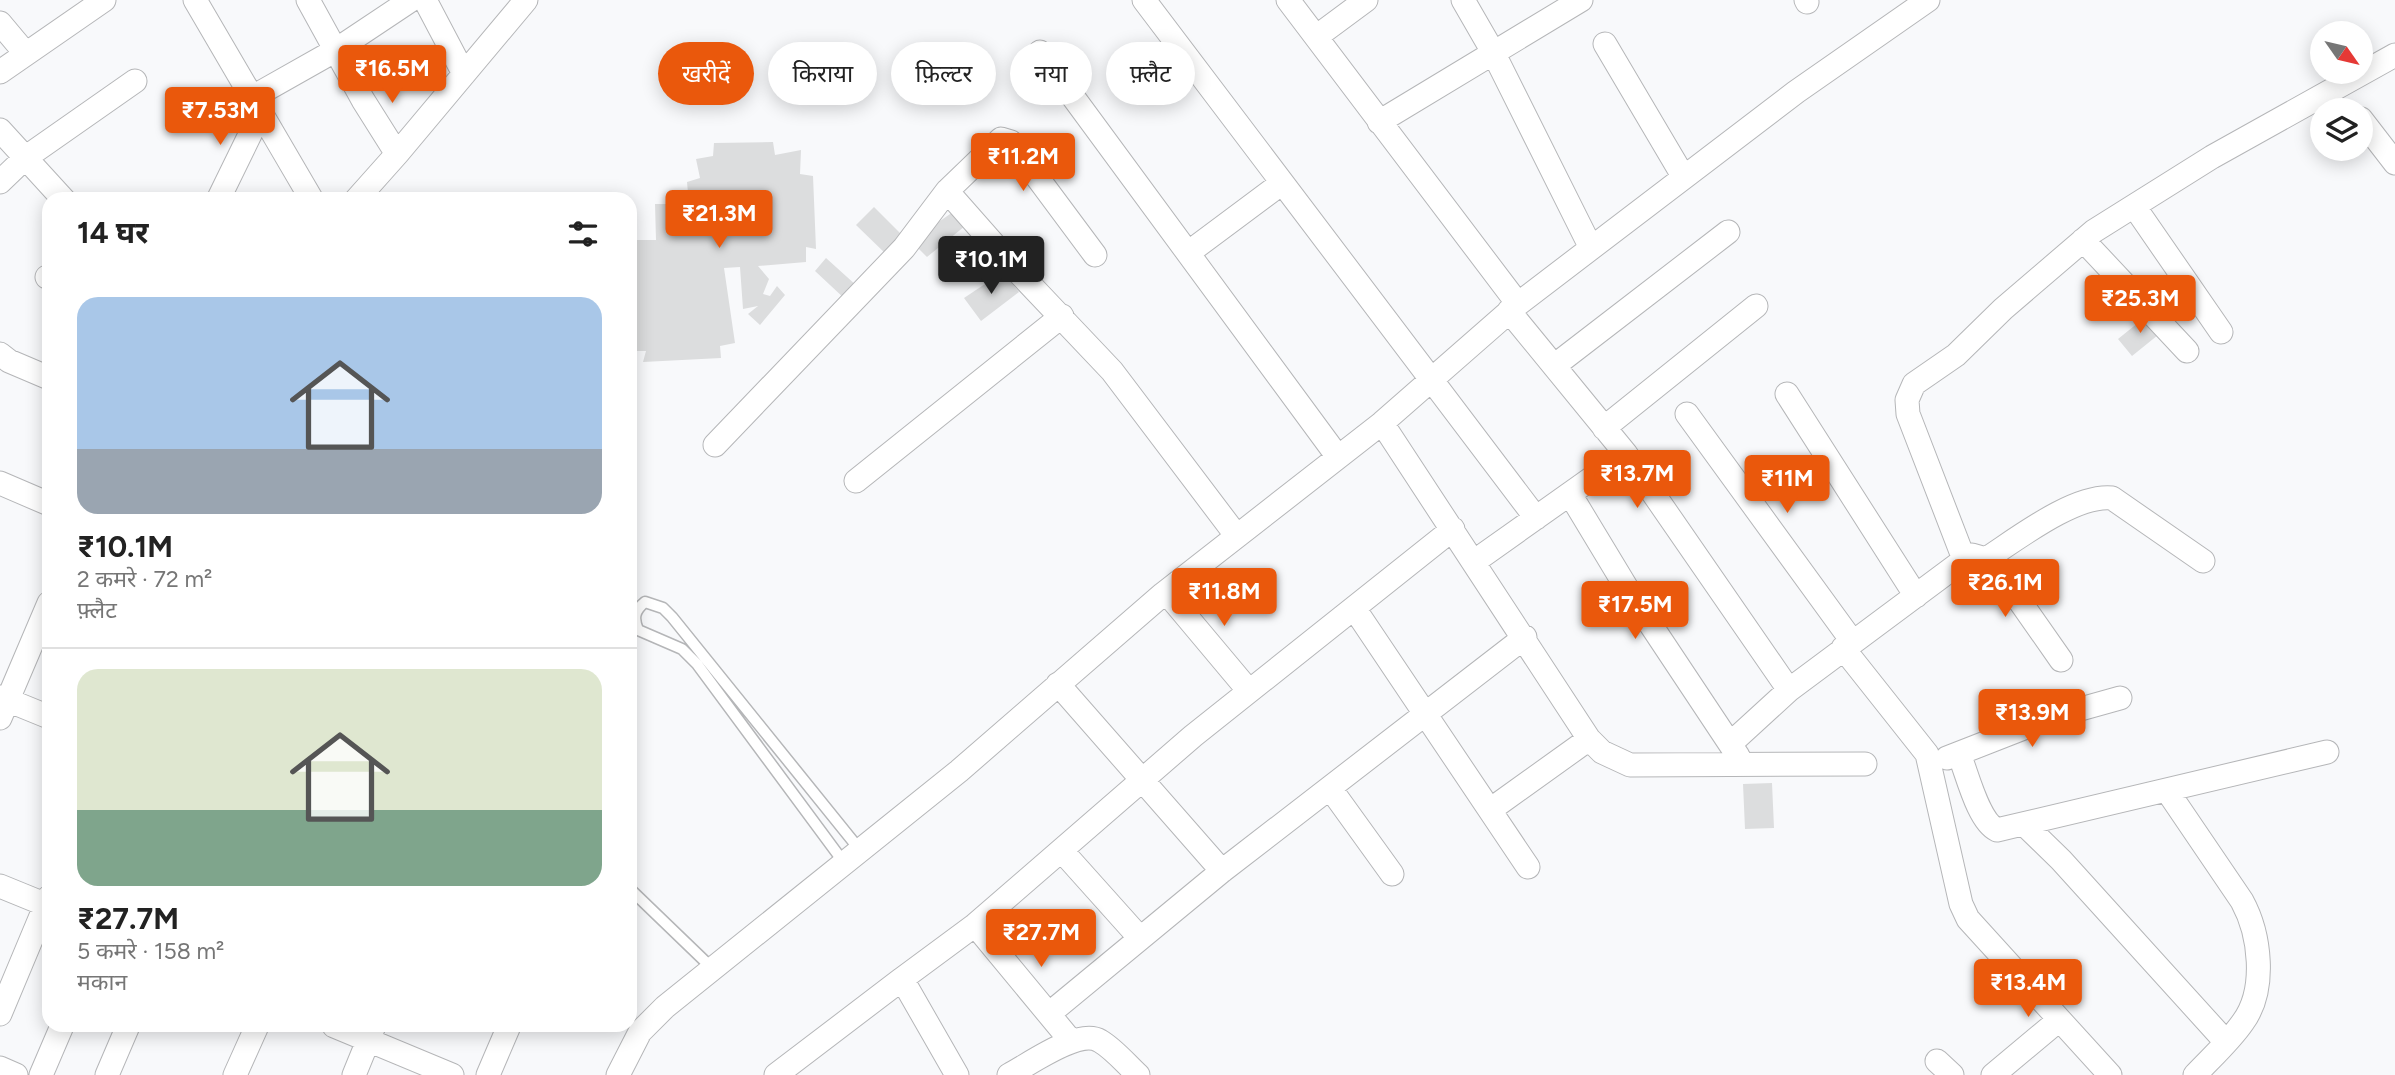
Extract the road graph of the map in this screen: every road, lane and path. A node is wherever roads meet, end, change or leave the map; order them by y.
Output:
1 (104, 0) edge
2 (195, 0) edge
3 (308, 0) edge
4 (411, 0) edge
5 (425, 0) edge
6 (526, 0) edge
7 (1144, 0) edge
8 (1288, 0) edge
9 (1366, 0) edge
10 (1463, 0) edge
11 (1581, 0) edge
12 (1928, 0) edge
13 (0, 23) edge
14 (1316, 37) junction
15 (1605, 44) dead end
16 (336, 50) junction
17 (1493, 52) junction
18 (26, 54) junction
19 (2395, 55) edge
20 (0, 72) edge
21 (464, 74) junction
22 (135, 81) dead end
23 (2337, 88) junction
24 (2345, 98) edge
25 (1079, 105) edge
26 (256, 106) junction
27 (1379, 122) junction
28 (0, 131) edge
29 (2373, 135) edge
30 (397, 154) junction
31 (25, 158) junction
32 (2395, 163) edge
33 (1683, 176) junction
34 (0, 182) edge
35 (1282, 183) junction
36 (947, 191) junction
37 (57, 192) edge
38 (221, 192) edge
39 (307, 192) edge
40 (363, 192) edge
41 (2134, 206) junction
42 (1728, 232) dead end
43 (2083, 240) junction
44 (1591, 248) junction
45 (1188, 253) junction
46 (1095, 255) dead end
47 (1756, 306) dead end
48 (1514, 307) junction
49 (1062, 316) junction
50 (2221, 332) dead end
51 (2187, 351) dead end
52 (0, 354) edge
53 (1554, 366) junction
54 (42, 375) edge
55 (1430, 380) junction
56 (1787, 394) dead end
57 (1687, 414) dead end
58 (1382, 423) junction
59 (1604, 428) junction
60 (715, 445) dead end
61 (1626, 454) junction
62 (1338, 457) junction
63 (856, 481) dead end
64 (0, 483) edge
65 (1570, 494) junction
66 (42, 501) edge
67 (1536, 518) junction
68 (1453, 530) junction
69 (1236, 535) junction
70 (1962, 554) junction
71 (1986, 559) junction
72 (1475, 561) junction
73 (2203, 561) dead end
74 (1166, 593) junction
75 (1916, 596) junction
76 (637, 608) edge
77 (1354, 608) junction
78 (42, 618) edge
79 (637, 628) edge
80 (1525, 637) junction
81 (1847, 645) junction
82 (2061, 660) dead end
83 (1058, 684) junction
84 (1789, 690) junction
85 (1249, 691) junction
86 (2120, 698) dead end
87 (2, 705) edge
88 (1426, 711) junction
89 (42, 715) edge
90 (1589, 739) junction
91 (2327, 752) dead end
92 (1736, 753) junction
93 (1959, 754) junction
94 (1864, 764) dead end
95 (1931, 764) junction
96 (1143, 782) junction
97 (1330, 788) junction
98 (2168, 792) junction
99 (1490, 810) junction
100 (2025, 825) junction
101 (1062, 851) junction
102 (853, 857) junction
103 (1528, 867) dead end
104 (1222, 871) junction
105 (1392, 874) dead end
106 (0, 886) edge
107 (637, 895) edge
108 (42, 901) edge
109 (42, 917) edge
110 (975, 925) junction
111 (1139, 937) junction
112 (712, 968) junction
113 (902, 979) junction
114 (1050, 1013) junction
115 (0, 1014) edge
116 (2059, 1020) junction
117 (59, 1032) edge
118 (125, 1032) edge
119 (254, 1032) edge
120 (371, 1032) edge
121 (506, 1032) edge
122 (1071, 1041) junction
123 (2226, 1042) junction
124 (0, 1068) edge
125 (790, 1070) edge
126 (16, 1075) edge
127 (41, 1075) edge
128 (107, 1075) edge
129 (235, 1075) edge
130 (354, 1075) edge
131 (452, 1075) edge
132 (488, 1075) edge
133 (618, 1075) edge
134 (957, 1075) edge
135 (1009, 1075) edge
136 (1138, 1075) edge
137 (1993, 1075) edge
138 (2110, 1075) edge
139 (2196, 1075) edge

1 - 18 street
2 - 26 street
3 - 16 street
4 - 16 street
5 - 21 street
6 - 21 street
7 - 35 street
8 - 14 street
9 - 14 street
10 - 17 street
11 - 17 street
12 - 33 street
13 - 18 street
14 - 27 street
15 - 33 street
16 - 26 street
16 - 30 street
17 - 27 street
17 - 44 street
18 - 20 street
19 - 23 street
21 - 30 street
22 - 31 street
23 - 24 street
23 - 41 street
25 - 45 street
26 - 38 street
26 - 39 street
27 - 48 street
28 - 31 street
29 - 32 street
30 - 40 street
31 - 34 street
31 - 37 street
33 - 44 street
35 - 45 street
35 - 55 street
36 - 46 street
36 - 49 street
36 - 60 street
41 - 43 street
41 - 50 street
42 - 53 street
43 - 51 street
43 - 70 street
44 - 48 street
45 - 62 street
47 - 59 street
48 - 53 street
48 - 55 street
49 - 63 street
49 - 69 street
52 - 54 street
53 - 59 street
55 - 58 street
55 - 67 street
56 - 75 street
57 - 81 street
58 - 62 street
58 - 68 street
59 - 61 street
61 - 65 street
61 - 84 street
62 - 69 street
64 - 66 street
65 - 67 street
65 - 92 street
67 - 72 street
68 - 72 street
68 - 77 street
69 - 74 street
70 - 71 street
70 - 75 street
71 - 73 street
71 - 82 street
72 - 80 street
74 - 83 street
74 - 85 street
75 - 81 street
76 - 102 lane
77 - 85 street
77 - 88 street
78 - 87 street
79 - 102 lane
80 - 88 street
80 - 90 street
81 - 84 street
81 - 95 street
83 - 96 street
83 - 102 street
84 - 92 street
85 - 96 street
86 - 93 street
87 - 89 street
88 - 97 street
88 - 99 street
90 - 92 street
90 - 99 street
91 - 98 street
92 - 94 street
93 - 95 street
93 - 100 street
95 - 116 street
96 - 101 street
96 - 104 street
97 - 104 street
97 - 105 street
98 - 100 street
98 - 123 street
99 - 103 street
100 - 123 street
101 - 110 street
101 - 111 street
102 - 112 street
104 - 111 street
106 - 108 street
107 - 112 lane
109 - 115 street
110 - 113 street
110 - 114 street
111 - 114 street
112 - 133 street
113 - 125 street
113 - 134 street
114 - 122 street
116 - 137 street
116 - 138 street
117 - 127 street
118 - 128 street
119 - 129 street
120 - 130 street
120 - 131 street
121 - 132 street
122 - 135 street
122 - 136 street
123 - 139 street
124 - 126 street

